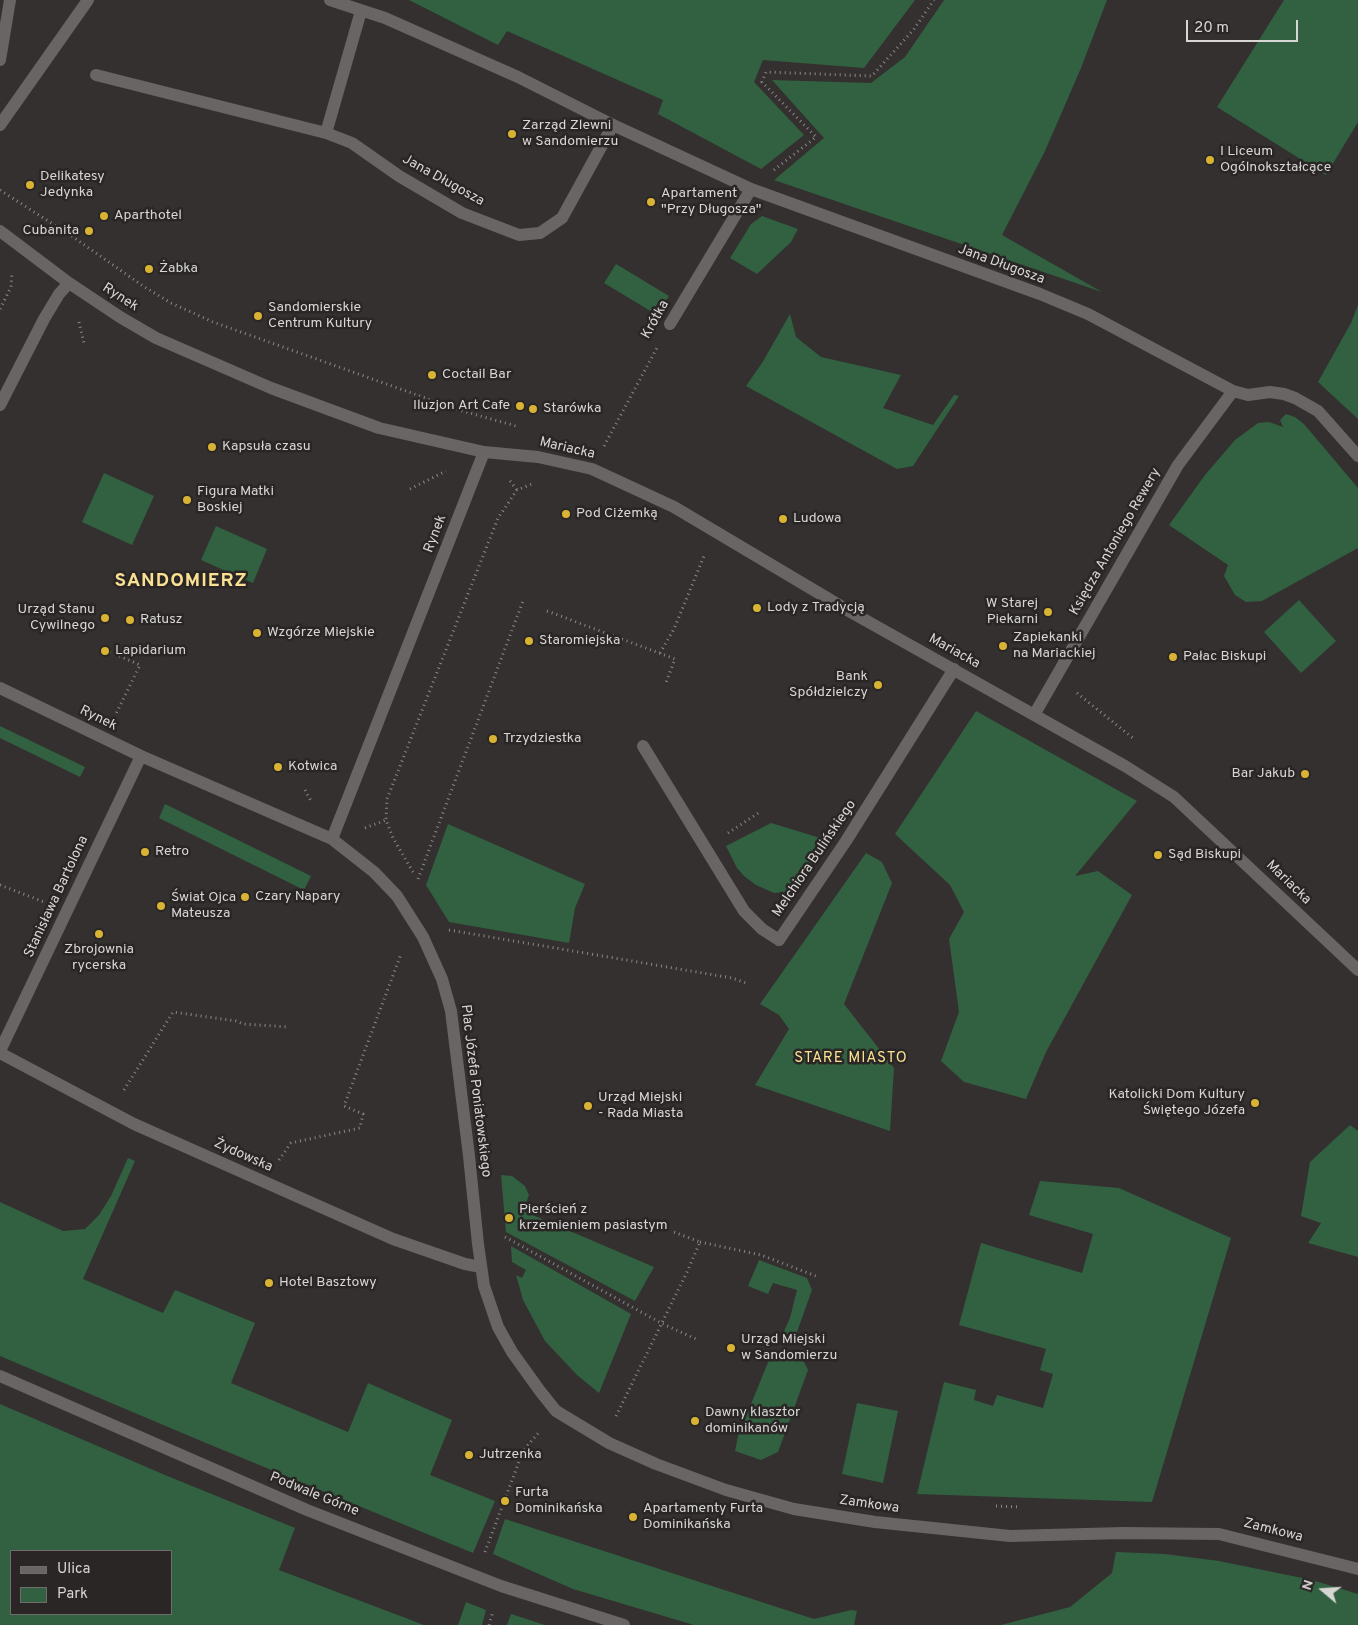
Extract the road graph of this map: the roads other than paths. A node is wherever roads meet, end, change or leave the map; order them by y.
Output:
1 (10, 0) edge
2 (88, 0) edge
3 (330, 0) edge
4 (361, 11) junction
5 (0, 60) edge
6 (96, 74) dead end
7 (0, 125) edge
8 (613, 125) junction
9 (326, 133) junction
10 (751, 189) junction
11 (0, 231) edge
12 (69, 283) junction
13 (670, 324) road end
14 (1233, 391) junction
15 (0, 404) edge
16 (484, 452) junction
17 (1358, 456) edge
18 (954, 669) junction
19 (0, 688) edge
20 (1034, 714) junction
21 (643, 746) dead end
22 (141, 756) junction
23 (332, 839) junction
24 (1358, 970) edge
25 (0, 1052) edge
26 (481, 1267) junction
27 (0, 1376) edge
28 (1358, 1568) edge
29 (624, 1625) edge

1 - 5 street
2 - 7 street
3 - 4 street, Jana Długosza
4 - 8 street, Jana Długosza
4 - 9 street
6 - 9 street, Jana Długosza
8 - 9 street, Jana Długosza
8 - 10 street, Jana Długosza
10 - 13 street, Krótka
10 - 14 street, Jana Długosza
11 - 12 street, Rynek
12 - 15 street
12 - 16 street, Rynek
14 - 17 street, Jana Długosza
14 - 20 street, Księdza Antoniego Rewery
16 - 18 street, Mariacka
16 - 23 street, Rynek
18 - 20 street, Mariacka
18 - 21 street, Melchiora Bulińskiego
19 - 22 street, Rynek
20 - 24 street, Mariacka
22 - 23 street, Rynek
22 - 25 street, Stanisława Bartolona
23 - 26 street, Plac Józefa Poniatowskiego
25 - 26 street, Żydowska
26 - 28 street, Zamkowa
27 - 29 street, Podwale Górne

